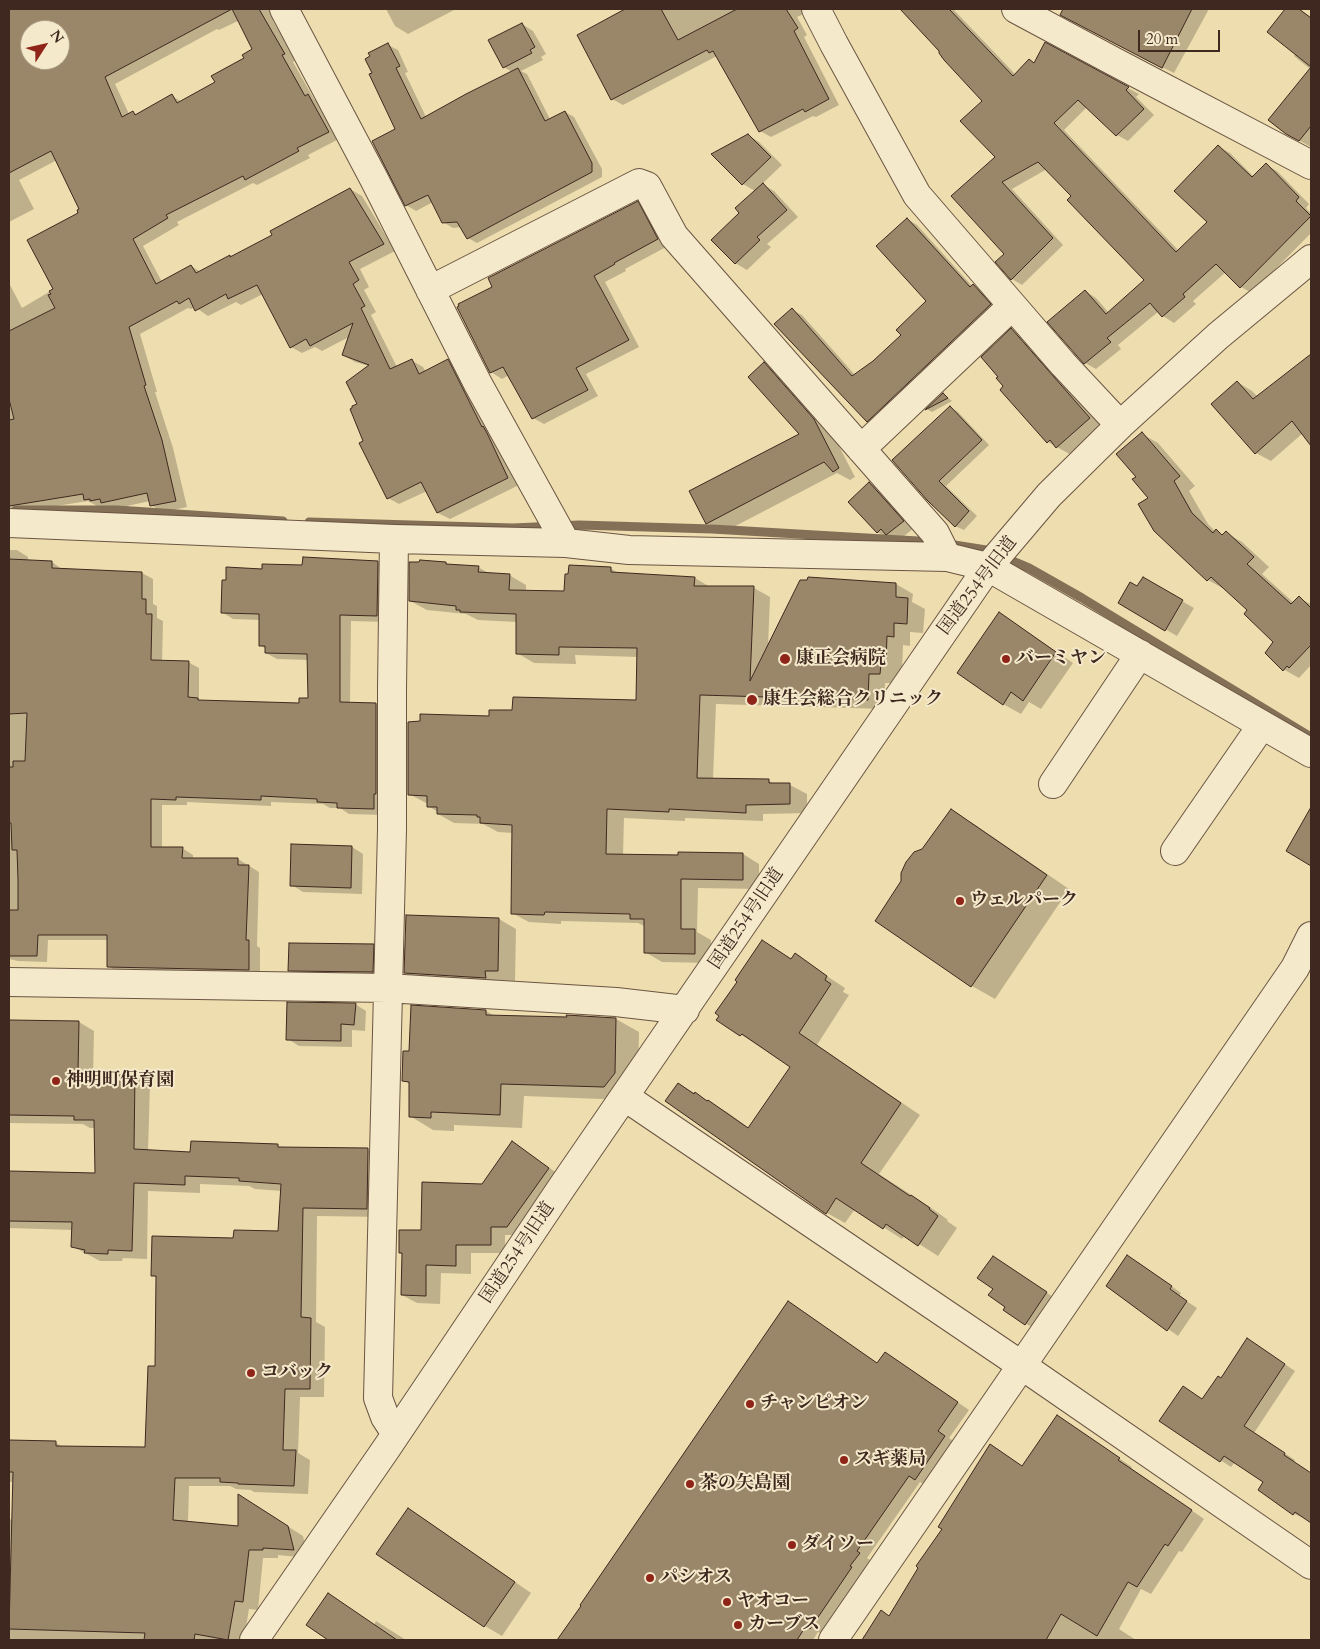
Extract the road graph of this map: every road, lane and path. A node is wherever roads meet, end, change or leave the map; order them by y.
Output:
1 (284, 9) edge
2 (816, 9) edge
3 (1016, 9) edge
4 (1311, 165) edge
5 (1311, 259) edge
6 (430, 290) junction
7 (1012, 306) junction
8 (1120, 425) junction
9 (860, 449) junction
10 (9, 523) edge
11 (394, 539) junction
12 (566, 544) junction
13 (947, 557) junction
14 (988, 567) junction
15 (1140, 654) junction
16 (1262, 725) junction
17 (1311, 753) edge
18 (1053, 784) dead end
19 (1175, 851) dead end
20 (1311, 936) edge
21 (9, 982) edge
22 (387, 988) junction
23 (685, 1010) junction
24 (624, 1097) junction
25 (1021, 1365) junction
26 (396, 1434) junction
27 (1311, 1565) edge
28 (254, 1640) edge
29 (833, 1640) edge

1 - 6 street
2 - 7 street
3 - 4 street
5 - 8 street, 国道254号旧道
6 - 9 street
6 - 12 street
7 - 8 street
7 - 9 street
8 - 14 street, 国道254号旧道
9 - 13 street
10 - 11 street
11 - 12 street
11 - 22 street
12 - 13 street
13 - 14 street
14 - 15 street
14 - 23 street, 国道254号旧道
15 - 16 street
15 - 18 street
16 - 17 street
16 - 19 street
20 - 25 street
21 - 22 street
22 - 23 street
22 - 26 street
23 - 24 street, 国道254号旧道
24 - 25 street
24 - 26 street, 国道254号旧道
25 - 27 street
25 - 29 street
26 - 28 street, 国道254号旧道

